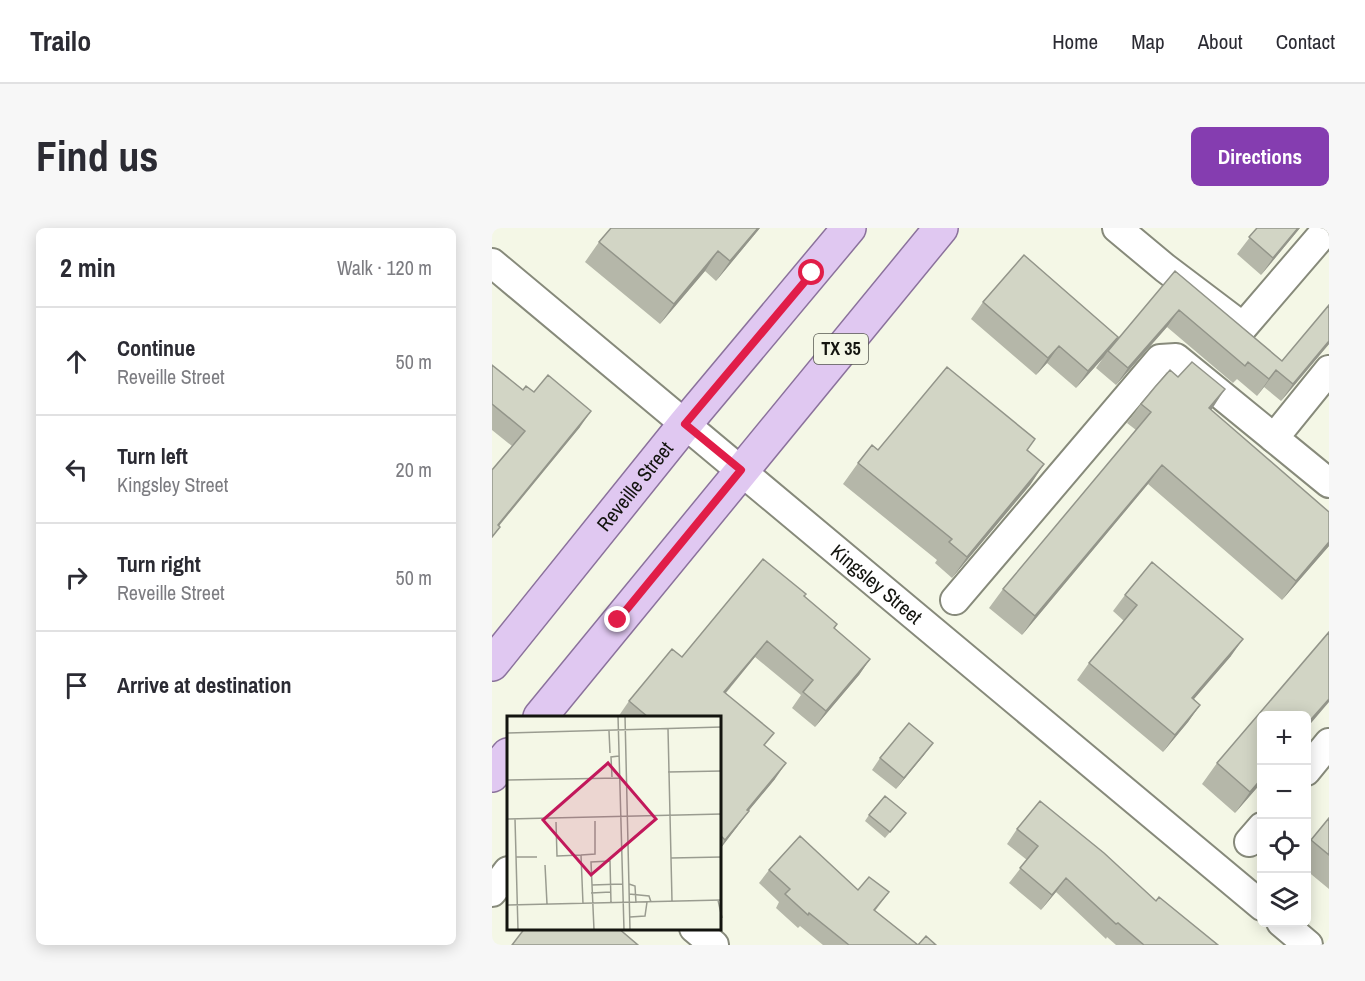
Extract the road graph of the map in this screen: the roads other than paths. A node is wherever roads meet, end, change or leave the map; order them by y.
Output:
1 (849, 228) edge
2 (941, 228) edge
3 (1116, 228) edge
4 (1328, 228) edge
5 (492, 263) edge
6 (1329, 370) edge
7 (685, 424) junction
8 (1274, 438) junction
9 (741, 470) junction
10 (1329, 483) edge
11 (955, 600) dead end
12 (492, 664) edge
13 (541, 716) edge
14 (1329, 743) edge
15 (1311, 765) edge
16 (507, 872) edge
17 (492, 892) edge
18 (1257, 902) edge
19 (1287, 927) edge
20 (696, 930) edge
21 (714, 945) edge
22 (1308, 945) edge

1 - 7 main road, Reveille Street
2 - 9 main road, TX 35
3 - 4 street
5 - 7 street, Kingsley Street
6 - 8 street
7 - 9 street, Kingsley Street
7 - 12 main road, Reveille Street
8 - 10 street
8 - 11 street
9 - 13 main road, TX 35
9 - 18 street, Kingsley Street
14 - 15 street
16 - 17 street
19 - 22 street
20 - 21 street

